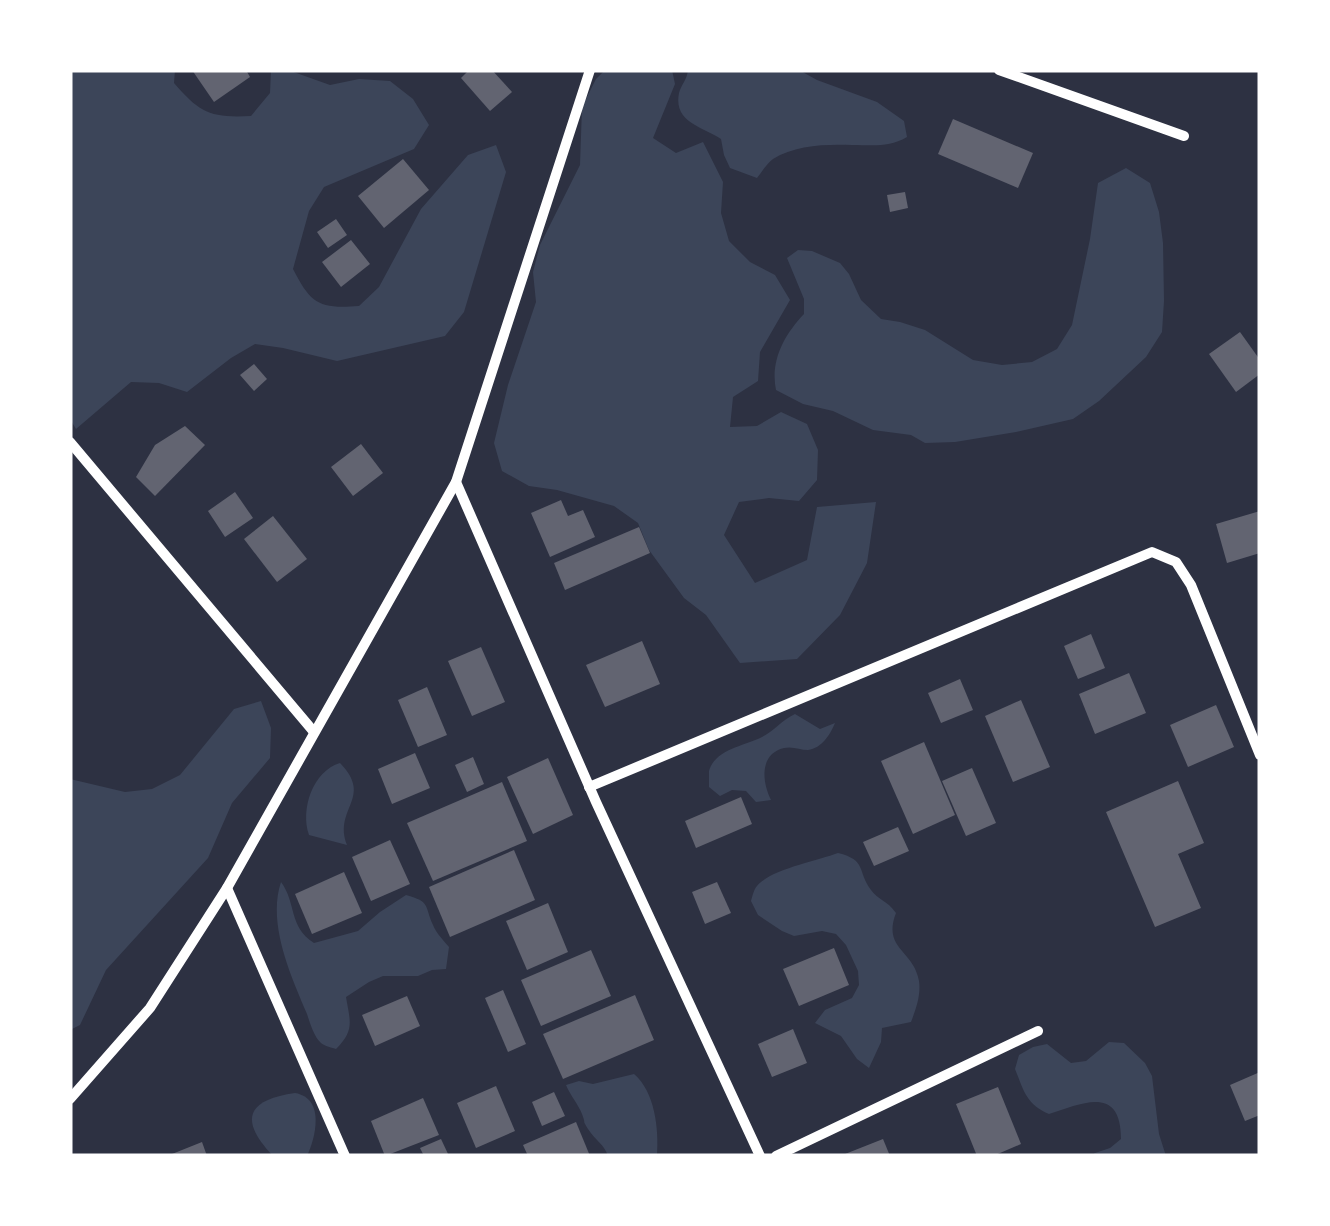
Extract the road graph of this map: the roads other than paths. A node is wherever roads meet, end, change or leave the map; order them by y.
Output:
1 (590, 70) edge
2 (999, 70) edge
3 (1184, 136) dead end
4 (70, 442) edge
5 (456, 482) junction
6 (314, 732) junction
7 (1260, 755) edge
8 (589, 786) junction
9 (227, 888) junction
10 (1038, 1031) dead end
11 (70, 1099) edge
12 (345, 1156) edge
13 (760, 1156) edge
14 (776, 1156) edge

1 - 5 street
2 - 3 street
4 - 6 street
5 - 6 street
5 - 8 street
6 - 9 street
7 - 8 street
8 - 13 street
9 - 11 street
9 - 12 street
10 - 14 street

